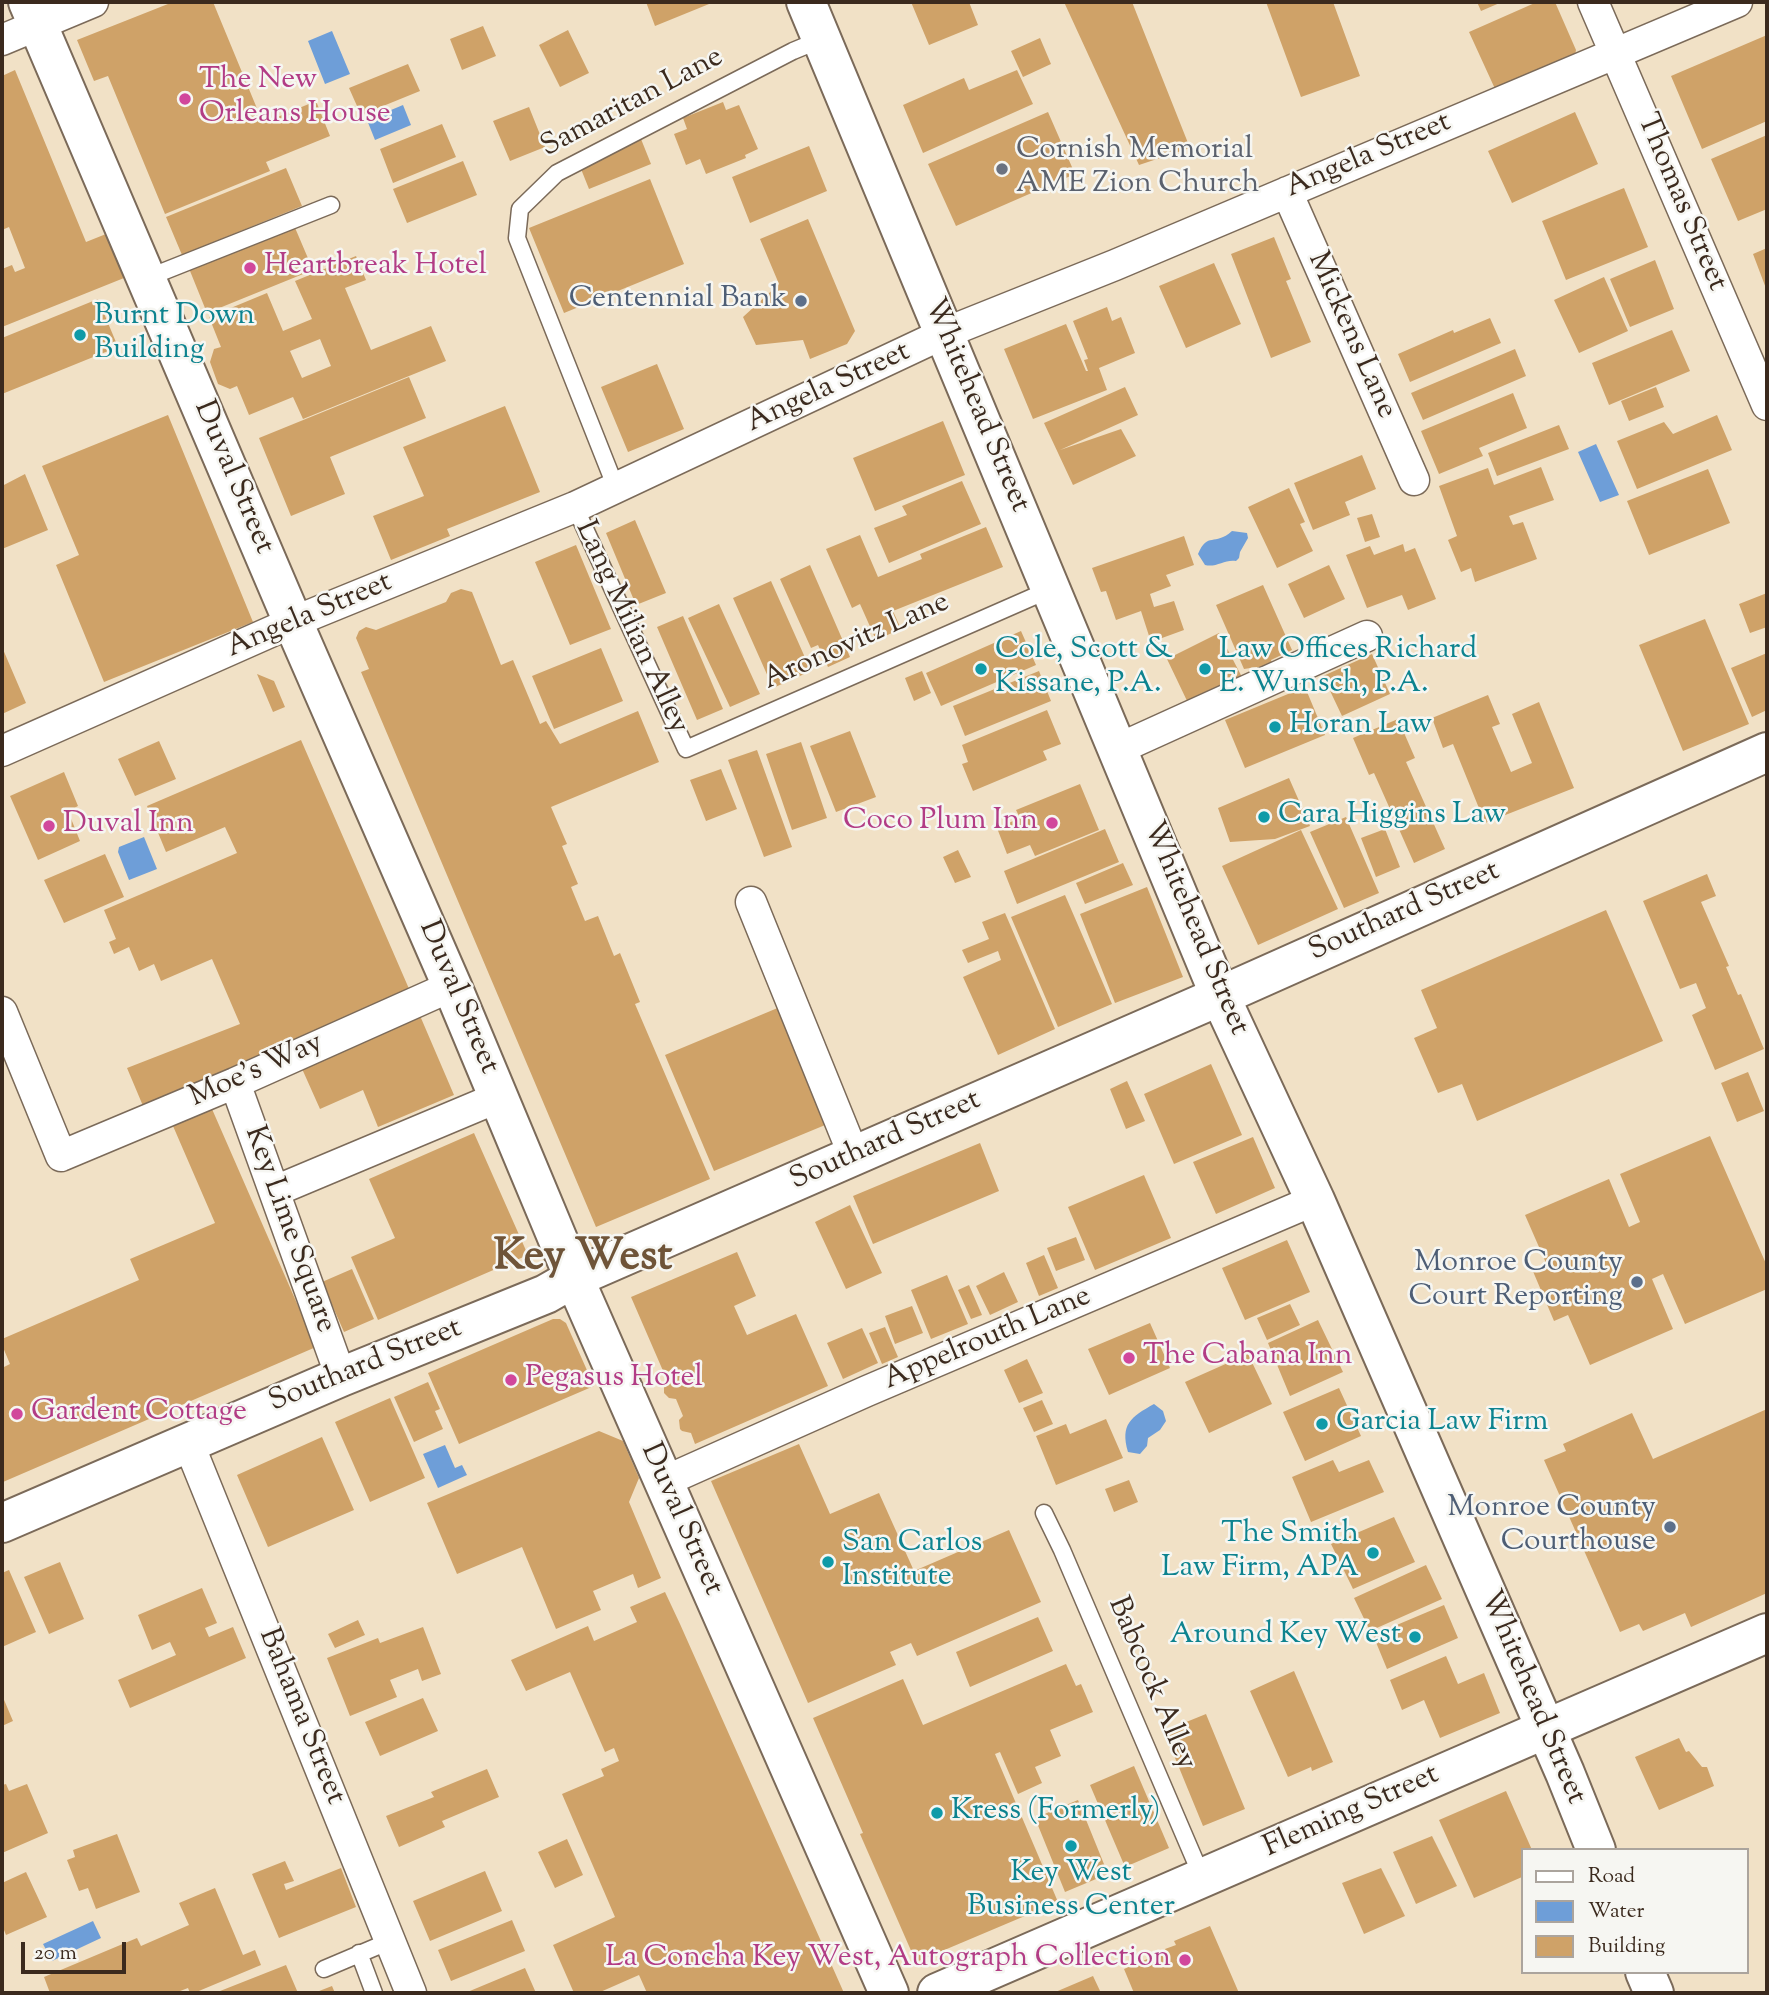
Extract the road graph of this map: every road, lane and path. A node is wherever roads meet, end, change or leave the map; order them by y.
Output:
1 (93, 2) edge
2 (806, 2) edge
3 (1593, 2) edge
4 (1737, 2) edge
5 (34, 13) edge
6 (822, 39) junction
7 (2, 40) edge
8 (1616, 54) junction
9 (1287, 192) junction
10 (331, 205) dead end
11 (147, 278) junction
12 (945, 333) junction
13 (1767, 405) edge
14 (1414, 480) dead end
15 (616, 488) junction
16 (575, 507) junction
17 (1051, 589) junction
18 (293, 622) junction
19 (1367, 636) dead end
20 (686, 749) joint
21 (1118, 749) junction
22 (2, 751) edge
23 (1767, 752) edge
24 (751, 902) dead end
25 (453, 986) junction
26 (1220, 996) junction
27 (2, 1012) edge
28 (235, 1083) junction
29 (499, 1097) junction
30 (854, 1156) junction
31 (275, 1191) junction
32 (1315, 1200) junction
33 (574, 1279) junction
34 (341, 1377) junction
35 (188, 1442) junction
36 (663, 1482) junction
37 (1044, 1513) dead end
38 (2, 1523) edge
39 (1767, 1633) edge
40 (1544, 1729) junction
41 (1594, 1848) edge
42 (1202, 1877) junction
43 (390, 1941) junction
44 (359, 1953) junction
45 (324, 1969) dead end
46 (1646, 1974) edge
47 (374, 1993) edge
48 (411, 1993) edge
49 (889, 1993) edge
50 (937, 1993) edge
51 (1654, 1993) edge

1 - 5 street
2 - 6 street, Whitehead Street
3 - 8 street, Thomas Street
4 - 8 street, Angela Street
5 - 7 street
5 - 11 street, Duval Street
6 - 12 street, Whitehead Street
6 - 15 lane, Samaritan Lane
8 - 9 street, Angela Street
8 - 13 street, Thomas Street
9 - 12 street, Angela Street
9 - 14 street, Mickens Lane
10 - 11 lane
11 - 18 street, Duval Street
12 - 15 street, Angela Street
12 - 17 street, Whitehead Street
15 - 16 street, Angela Street
16 - 18 street, Angela Street
16 - 20 lane, Lang Milian Alley
17 - 20 lane, Aronovitz Lane
17 - 21 street, Whitehead Street
18 - 22 street, Angela Street
18 - 25 street, Duval Street
19 - 21 street
21 - 26 street, Whitehead Street
23 - 26 street, Southard Street
24 - 30 street
25 - 28 street, Moe's Way
25 - 29 street, Duval Street
26 - 30 street, Southard Street
26 - 32 street, Whitehead Street
27 - 28 street, Moe's Way
28 - 31 street, Key Lime Square
29 - 31 street
29 - 33 street, Duval Street
30 - 33 street, Southard Street
31 - 34 street, Key Lime Square
32 - 36 street, Appelrouth Lane
32 - 40 street, Whitehead Street
33 - 34 street, Southard Street
33 - 36 street, Duval Street
34 - 35 street, Southard Street
35 - 38 street, Southard Street
35 - 43 street, Bahama Street
36 - 49 street, Duval Street
37 - 42 lane, Babcock Alley
39 - 40 street, Fleming Street
40 - 41 street, Whitehead Street
40 - 42 street, Fleming Street
42 - 50 street, Fleming Street
43 - 44 lane
43 - 48 street, Bahama Street
44 - 45 lane
44 - 47 lane
46 - 51 street

